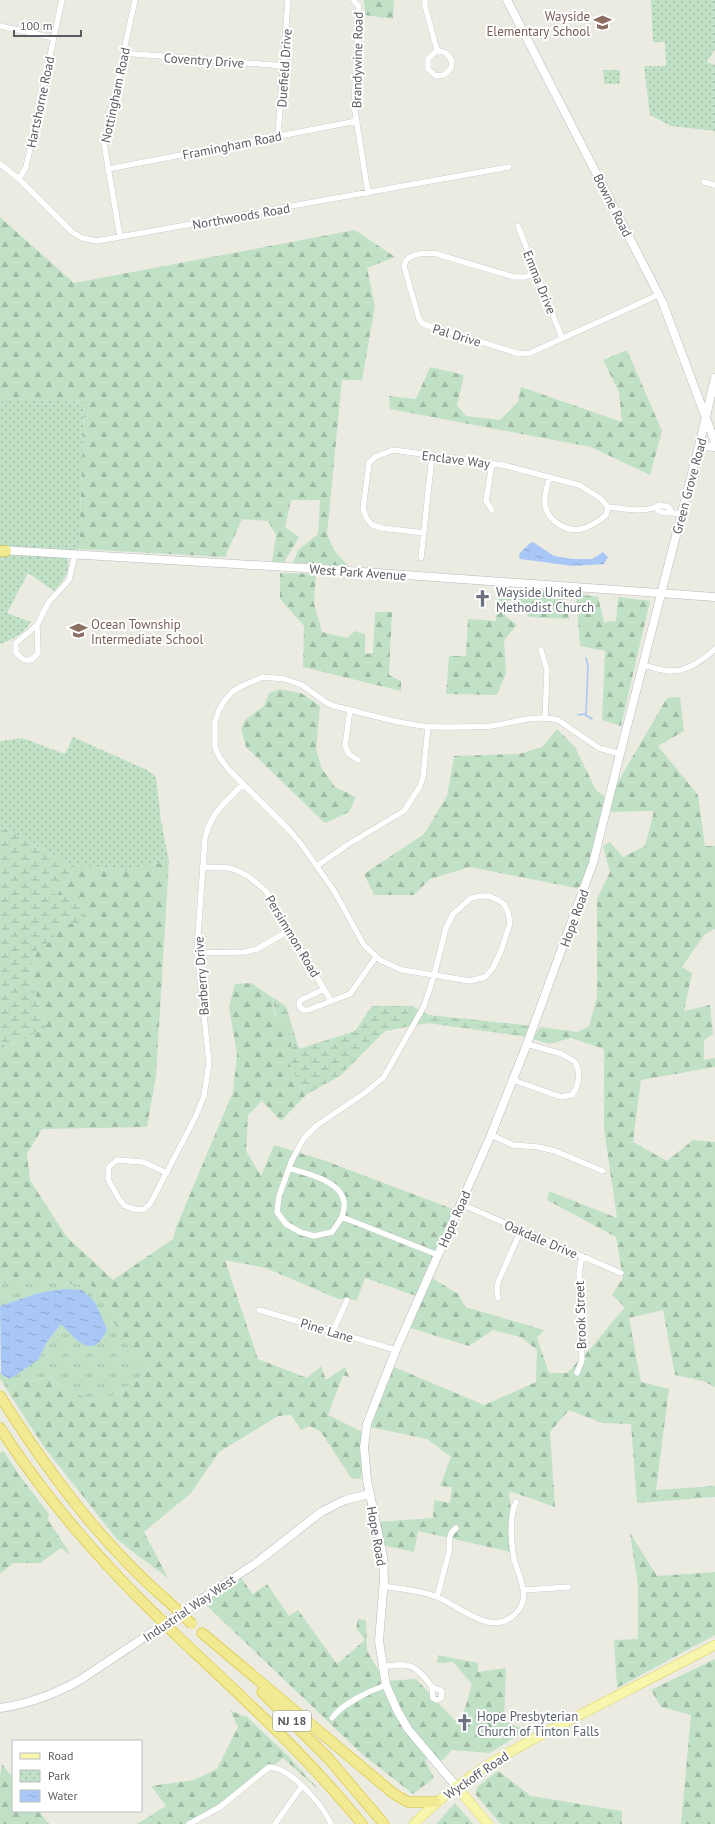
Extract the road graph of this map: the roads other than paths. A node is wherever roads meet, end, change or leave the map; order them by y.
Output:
1 (62, 0) edge
2 (135, 0) edge
3 (288, 0) edge
4 (353, 0) edge
5 (425, 0) edge
6 (507, 0) edge
7 (0, 26) edge
8 (54, 38) junction
9 (437, 50) junction
10 (124, 53) junction
11 (284, 66) junction
12 (357, 121) junction
13 (278, 135) junction
14 (0, 164) edge
15 (509, 167) dead end
16 (108, 169) junction
17 (19, 179) junction
18 (704, 182) dead end
19 (715, 185) edge
20 (368, 193) junction
21 (518, 226) dead end
22 (120, 237) junction
23 (536, 273) junction
24 (658, 295) junction
25 (562, 338) junction
26 (714, 382) edge
27 (696, 389) junction
28 (706, 417) junction
29 (715, 442) edge
30 (699, 446) junction
31 (715, 447) edge
32 (432, 456) junction
33 (492, 463) junction
34 (549, 478) junction
35 (608, 507) junction
36 (492, 510) dead end
37 (681, 514) junction
38 (424, 533) junction
39 (2, 551) edge
40 (76, 554) junction
41 (421, 558) dead end
42 (661, 593) junction
43 (715, 597) edge
44 (37, 624) junction
45 (715, 649) edge
46 (541, 650) dead end
47 (643, 665) junction
48 (350, 710) junction
49 (545, 718) junction
50 (428, 727) junction
51 (620, 754) junction
52 (358, 760) dead end
53 (243, 784) junction
54 (317, 866) junction
55 (202, 867) junction
56 (290, 930) junction
57 (197, 953) junction
58 (376, 957) junction
59 (434, 975) junction
60 (324, 989) junction
61 (331, 1001) junction
62 (527, 1044) junction
63 (513, 1080) junction
64 (491, 1135) junction
65 (289, 1168) junction
66 (603, 1172) dead end
67 (167, 1173) junction
68 (461, 1204) junction
69 (342, 1217) junction
70 (521, 1230) junction
71 (438, 1256) junction
72 (582, 1256) junction
73 (621, 1273) dead end
74 (498, 1298) dead end
75 (346, 1300) dead end
76 (259, 1310) dead end
77 (333, 1331) junction
78 (396, 1350) junction
79 (577, 1373) dead end
80 (0, 1396) edge
81 (0, 1428) edge
82 (369, 1494) junction
83 (516, 1502) dead end
84 (456, 1528) dead end
85 (383, 1586) junction
86 (568, 1587) dead end
87 (524, 1590) junction
88 (438, 1597) junction
89 (202, 1633) junction
90 (715, 1645) edge
91 (715, 1650) edge
92 (703, 1651) junction
93 (382, 1667) junction
94 (386, 1685) junction
95 (432, 1687) dead end
96 (0, 1708) edge
97 (332, 1718) dead end
98 (302, 1786) junction
99 (456, 1786) junction
100 (436, 1802) junction
101 (189, 1824) edge
102 (275, 1824) edge
103 (331, 1824) edge
104 (362, 1824) edge
105 (384, 1824) edge
106 (414, 1824) edge
107 (488, 1824) edge

1 - 8 street, Hartshorne Road
2 - 10 street, Nottingham Road
3 - 11 street, Duefield Drive
4 - 12 street, Brandywine Road
5 - 9 street
6 - 24 street, Bowne Road
7 - 8 street
8 - 17 street, Hartshorne Road
9 - 9 street
10 - 11 street, Coventry Drive
10 - 16 street, Nottingham Road
11 - 13 street, Duefield Drive
12 - 13 street, Framingham Road
12 - 20 street, Brandywine Road
13 - 16 street, Framingham Road
14 - 17 street, Northwoods Road
15 - 20 street, Northwoods Road
16 - 22 street, Nottingham Road
17 - 22 street, Northwoods Road
18 - 19 street
20 - 22 street, Northwoods Road
21 - 23 street, Emma Drive
23 - 25 street, Emma Drive
23 - 25 street, Pal Drive
24 - 25 street, Pal Drive
24 - 27 street, Bowne Road
26 - 27 street
26 - 28 street, Green Grove Road
27 - 28 street, Bowne Road
28 - 29 street, Bowne Road
28 - 30 street, Green Grove Road
30 - 31 street
30 - 37 street, Green Grove Road
32 - 33 street, Enclave Way
32 - 38 street
32 - 38 street, Enclave Way
33 - 34 street, Enclave Way
33 - 36 street
34 - 35 street, Enclave Way
34 - 35 street
35 - 37 street
37 - 42 street, Green Grove Road
38 - 41 street
39 - 40 street, West Park Avenue
40 - 42 street, West Park Avenue
40 - 44 street
42 - 43 street, West Park Avenue
42 - 47 street, Hope Road
44 - 44 street
45 - 47 street
46 - 49 street
47 - 51 street, Hope Road
48 - 50 street
48 - 52 street
48 - 53 street
49 - 50 street
49 - 51 street
50 - 54 street
51 - 62 street, Hope Road
53 - 54 street
53 - 55 street, Barberry Drive
54 - 58 street
55 - 56 street, Persimmon Road
55 - 57 street, Barberry Drive
56 - 57 street
56 - 60 street, Persimmon Road
57 - 67 street, Barberry Drive
58 - 59 street
58 - 61 street
59 - 59 street
59 - 65 street
60 - 61 street, Persimmon Road
60 - 61 street
62 - 63 street, Hope Road
62 - 63 street
63 - 64 street, Hope Road
64 - 66 street
64 - 68 street, Hope Road
65 - 69 street
65 - 69 street
67 - 67 street, Barberry Drive
68 - 70 street, Oakdale Drive
68 - 71 street, Hope Road
69 - 71 street
70 - 72 street, Oakdale Drive
70 - 74 street
71 - 78 street, Hope Road
72 - 73 street, Oakdale Drive
72 - 79 street, Brook Street
75 - 77 street
76 - 77 street, Pine Lane
77 - 78 street, Pine Lane
78 - 82 street, Hope Road
80 - 89 highway, NJ 18, bridge
81 - 104 highway, NJ 18, bridge
82 - 85 street, Hope Road
82 - 96 street, Industrial Way West
83 - 87 street
84 - 88 street
85 - 88 street
85 - 93 street, Hope Road
86 - 87 street
87 - 88 street
89 - 100 highway
89 - 105 highway, NJ 18
90 - 92 main road, Wyckoff Road
91 - 92 main road
92 - 99 main road, Wyckoff Road
93 - 94 street, Hope Road
93 - 95 street
94 - 97 street
94 - 99 street, Hope Road
98 - 101 street
98 - 102 street
98 - 103 street
99 - 100 main road, Wyckoff Road
99 - 107 main road, Hope Road
100 - 106 main road, Wyckoff Road

